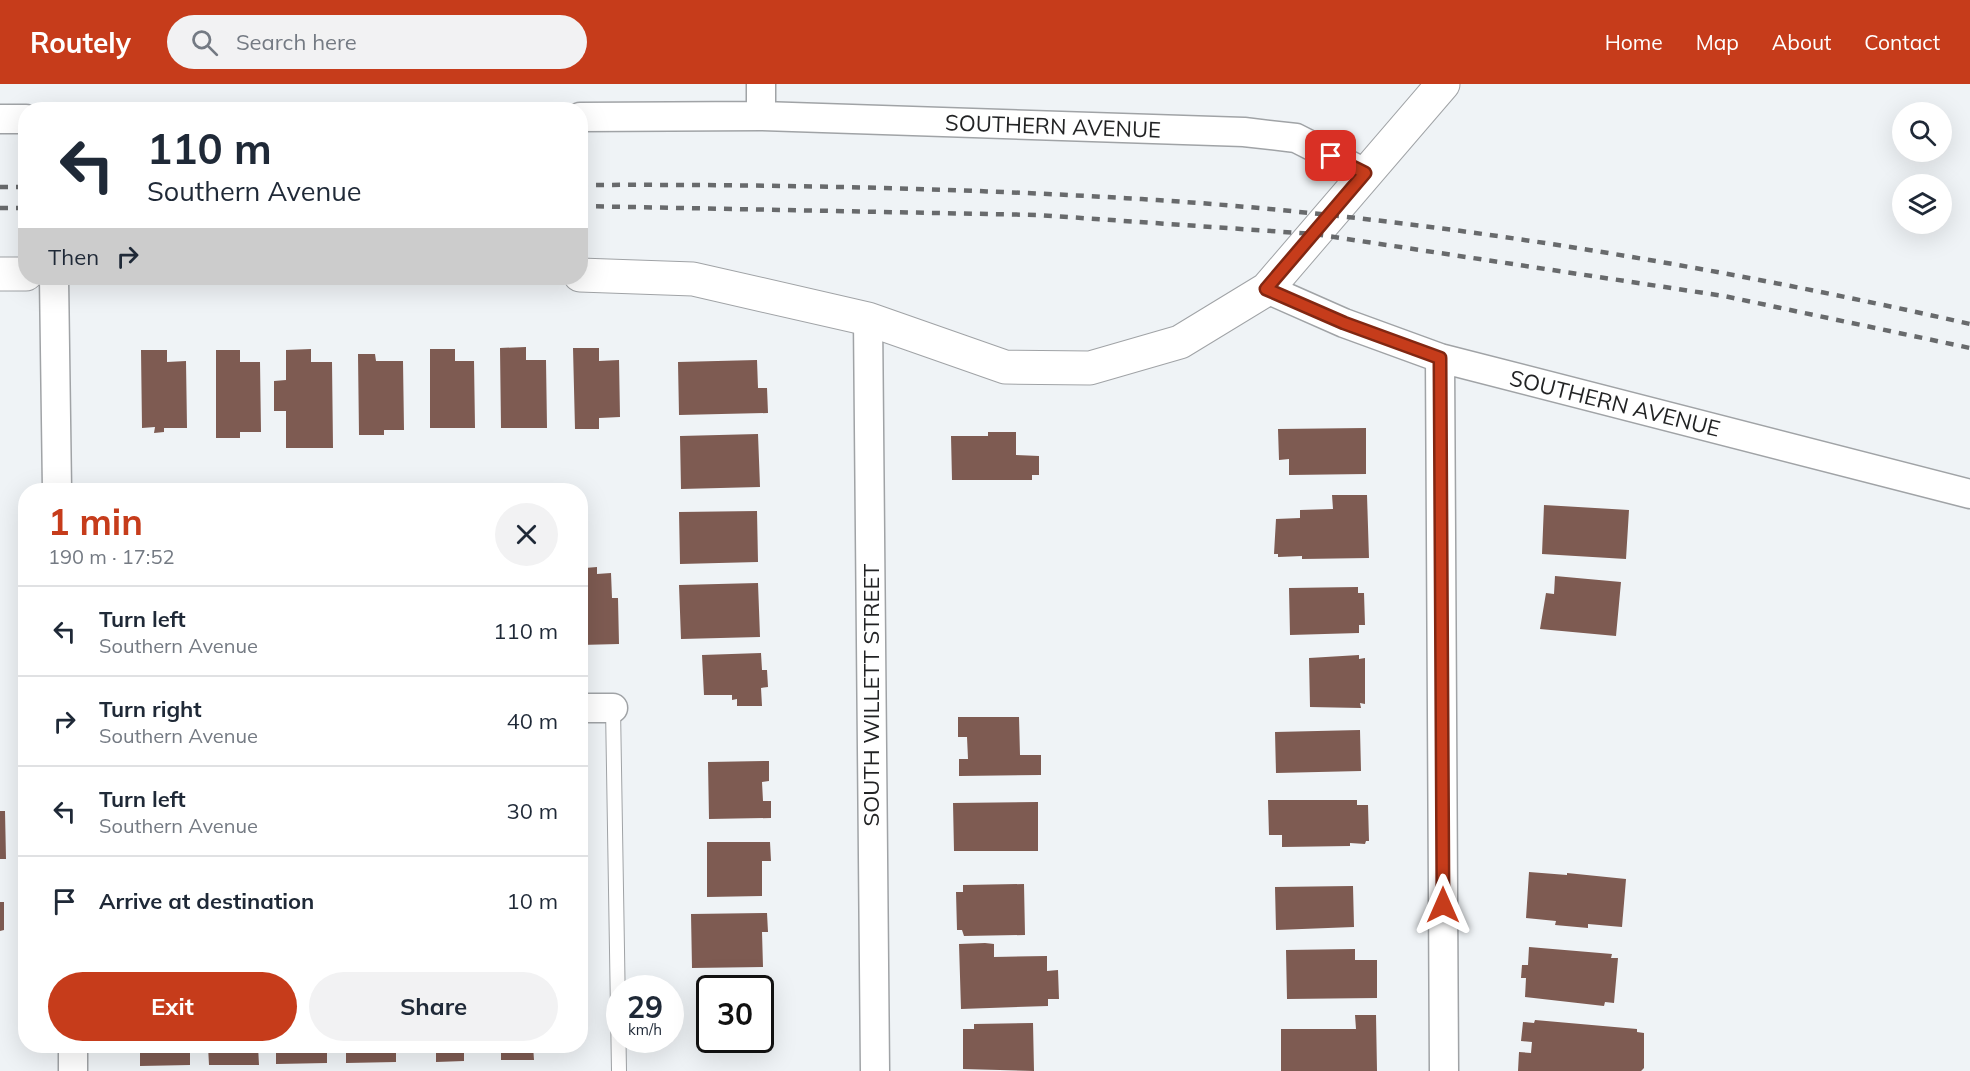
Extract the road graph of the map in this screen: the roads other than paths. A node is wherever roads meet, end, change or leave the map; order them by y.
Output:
1 (761, 84) edge
2 (1443, 84) edge
3 (761, 116) junction
4 (588, 117) edge
5 (0, 119) edge
6 (18, 119) edge
7 (1365, 173) junction
8 (0, 274) edge
9 (18, 274) edge
10 (588, 275) edge
11 (54, 285) edge
12 (1266, 289) junction
13 (868, 319) junction
14 (1440, 358) junction
15 (57, 483) edge
16 (1970, 494) edge
17 (588, 708) edge
18 (613, 708) joint
19 (72, 1053) edge
20 (73, 1071) edge
21 (619, 1071) edge
22 (874, 1071) edge
23 (1444, 1071) edge

1 - 3 street
2 - 7 main road
3 - 4 street, SOUTHERN AVENUE
3 - 7 street, SOUTHERN AVENUE
5 - 6 street
7 - 12 main road
8 - 9 main road
10 - 13 main road
11 - 15 street
12 - 13 main road
12 - 14 street, SOUTHERN AVENUE
13 - 22 street, SOUTH WILLETT STREET
14 - 16 street, SOUTHERN AVENUE
14 - 23 street
17 - 18 street
18 - 21 lane
19 - 20 street

